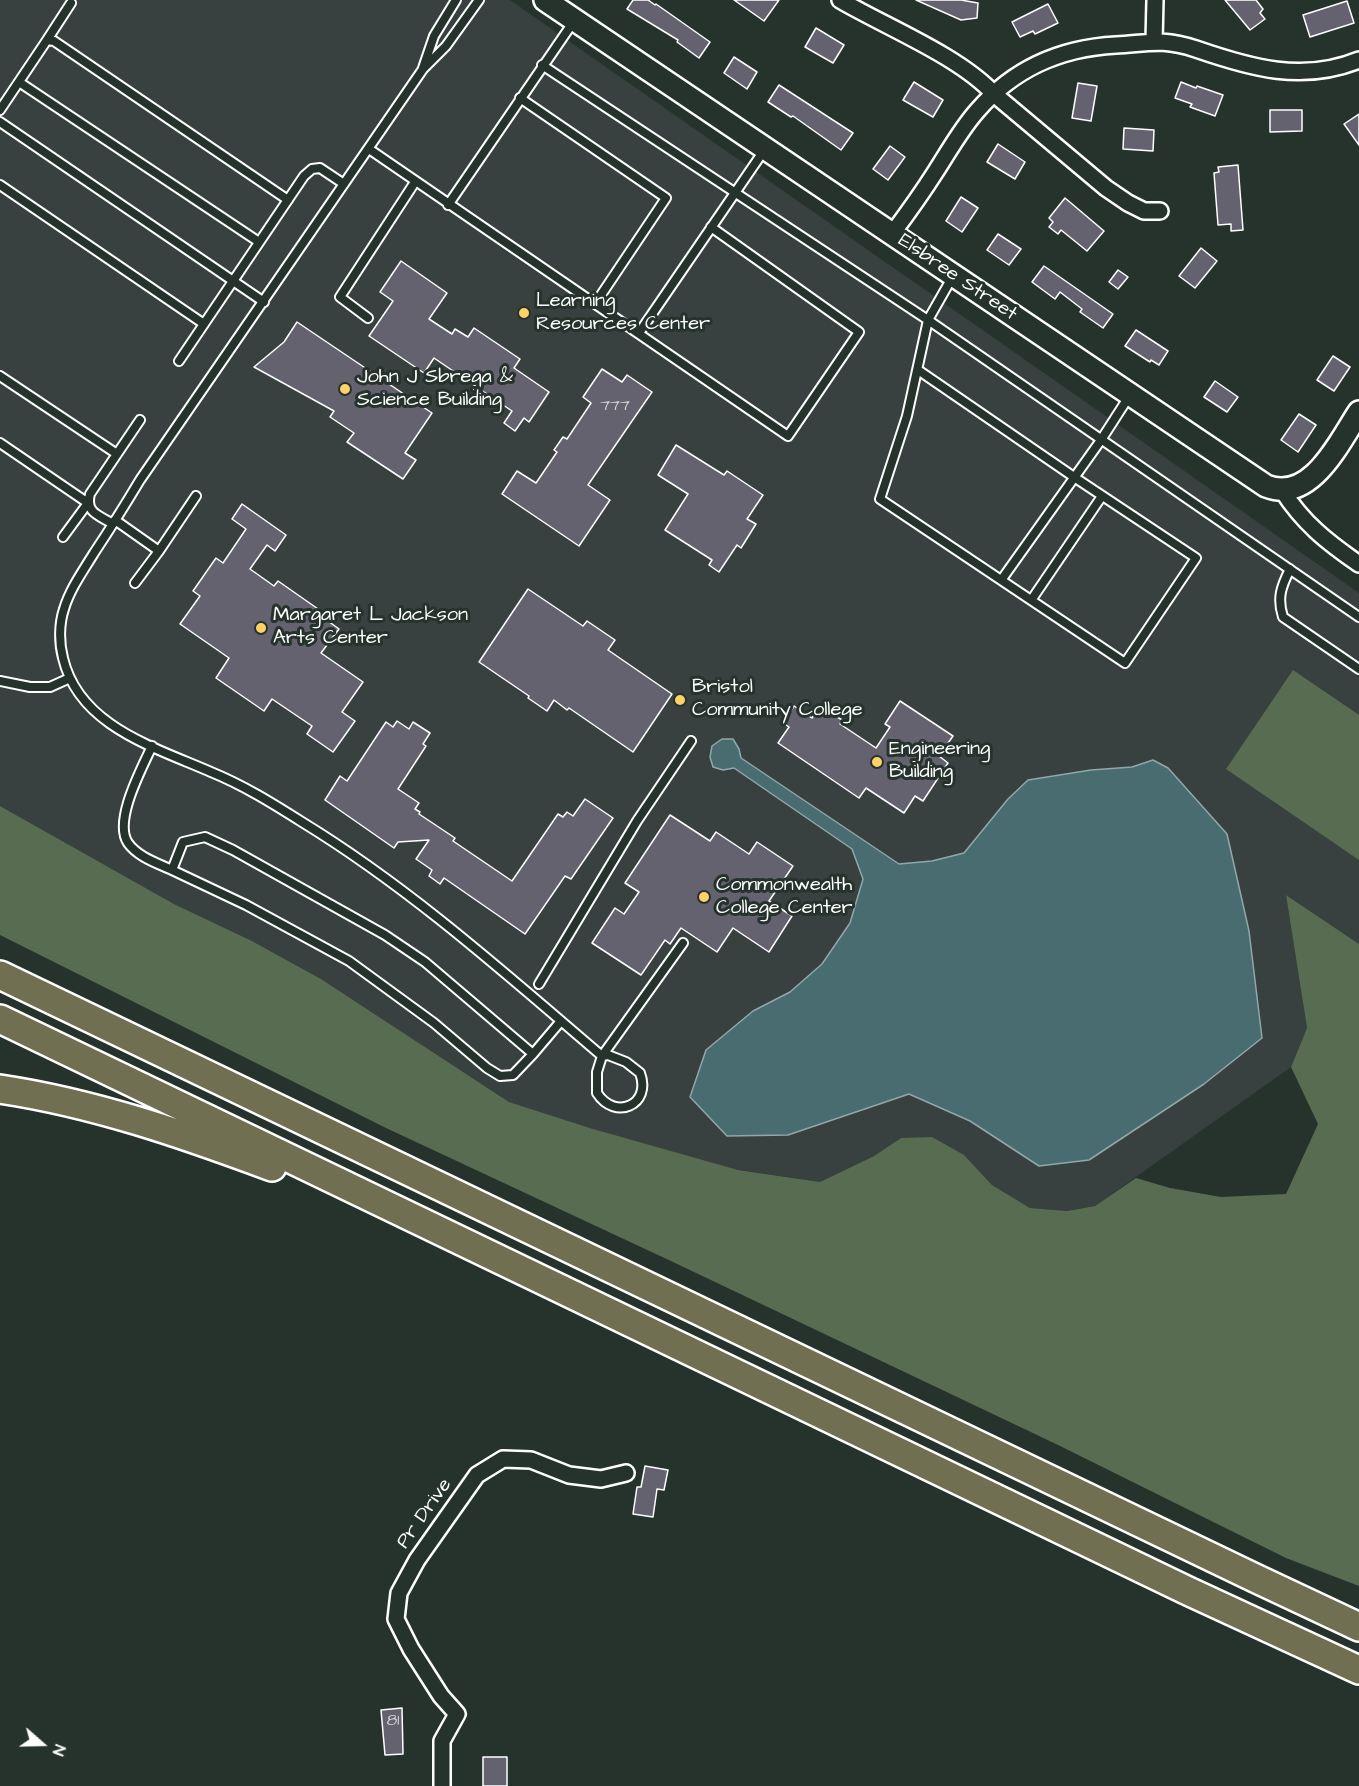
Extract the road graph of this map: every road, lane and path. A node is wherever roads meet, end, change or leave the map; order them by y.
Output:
1 (456, 0) edge
2 (479, 0) edge
3 (545, 0) edge
4 (840, 0) edge
5 (1155, 0) edge
6 (71, 3) dead end
7 (574, 20) junction
8 (47, 40) junction
9 (1154, 41) junction
10 (1359, 60) edge
11 (542, 65) junction
12 (423, 69) junction
13 (19, 82) junction
14 (993, 94) junction
15 (520, 98) junction
16 (0, 110) edge
17 (0, 122) edge
18 (369, 149) junction
19 (765, 149) junction
20 (415, 182) junction
21 (344, 184) junction
22 (0, 185) edge
23 (734, 193) junction
24 (288, 200) junction
25 (447, 205) junction
26 (1160, 211) dead end
27 (711, 227) junction
28 (892, 234) junction
29 (259, 242) junction
30 (953, 276) junction
31 (234, 280) junction
32 (264, 302) junction
33 (595, 304) junction
34 (368, 318) dead end
35 (928, 320) junction
36 (204, 324) junction
37 (639, 333) junction
38 (179, 361) dead end
39 (918, 370) junction
40 (0, 376) edge
41 (1130, 395) junction
42 (1359, 412) edge
43 (140, 420) dead end
44 (1101, 440) junction
45 (0, 443) edge
46 (117, 454) junction
47 (1074, 477) junction
48 (1282, 490) junction
49 (196, 496) dead end
50 (1102, 496) junction
51 (88, 503) junction
52 (114, 522) junction
53 (63, 537) dead end
54 (159, 551) junction
55 (1359, 564) edge
56 (1290, 569) junction
57 (1002, 579) junction
58 (135, 583) dead end
59 (1032, 599) junction
60 (1359, 617) edge
61 (1359, 669) edge
62 (70, 678) junction
63 (0, 681) edge
64 (691, 741) dead end
65 (152, 746) junction
66 (172, 870) junction
67 (682, 943) dead end
68 (0, 975) edge
69 (539, 984) dead end
70 (0, 1019) edge
71 (561, 1021) junction
72 (531, 1052) junction
73 (602, 1056) junction
74 (0, 1089) edge
75 (452, 1236) junction
76 (626, 1473) dead end
77 (1359, 1627) edge
78 (1359, 1670) edge
79 (442, 1786) edge

1 - 12 lane
2 - 12 lane
3 - 7 street, Elsbree Street
4 - 14 street
5 - 9 street
6 - 8 lane
7 - 11 lane
7 - 19 street, Elsbree Street
8 - 13 lane
8 - 24 lane
9 - 10 street
9 - 14 street
11 - 15 lane
11 - 23 lane
12 - 18 lane
13 - 16 lane
13 - 29 lane
14 - 26 street
14 - 28 street
15 - 25 lane
15 - 33 lane
17 - 31 lane
18 - 20 lane
18 - 21 lane
19 - 23 lane
19 - 28 street, Elsbree Street
20 - 25 lane
20 - 34 lane
21 - 24 lane
21 - 32 lane
22 - 36 lane
23 - 27 lane
23 - 35 lane
24 - 29 lane
25 - 33 lane
27 - 37 lane
27 - 37 lane
28 - 30 street, Elsbree Street
29 - 31 lane
30 - 35 lane
30 - 41 street, Elsbree Street
31 - 32 lane
31 - 36 lane
32 - 52 lane
33 - 37 lane
35 - 39 lane
35 - 44 lane
36 - 38 lane
39 - 47 lane
39 - 57 lane
40 - 46 lane
41 - 44 lane
41 - 48 street, Elsbree Street
42 - 48 street
43 - 46 lane
44 - 47 lane
44 - 56 lane
45 - 51 lane
46 - 51 lane
47 - 50 lane
47 - 57 lane
48 - 55 street
49 - 54 lane
50 - 59 lane
50 - 59 lane
51 - 52 lane
51 - 53 lane
52 - 54 lane
52 - 62 lane
54 - 58 lane
56 - 60 lane
56 - 61 lane
57 - 59 lane
62 - 63 lane
62 - 65 lane
64 - 69 lane
65 - 66 lane
65 - 71 lane
66 - 72 lane
66 - 72 lane
67 - 73 lane
68 - 77 highway
70 - 75 highway
71 - 72 lane
71 - 73 lane
73 - 73 lane
74 - 75 highway
75 - 78 highway
76 - 79 street, Pr Drive

